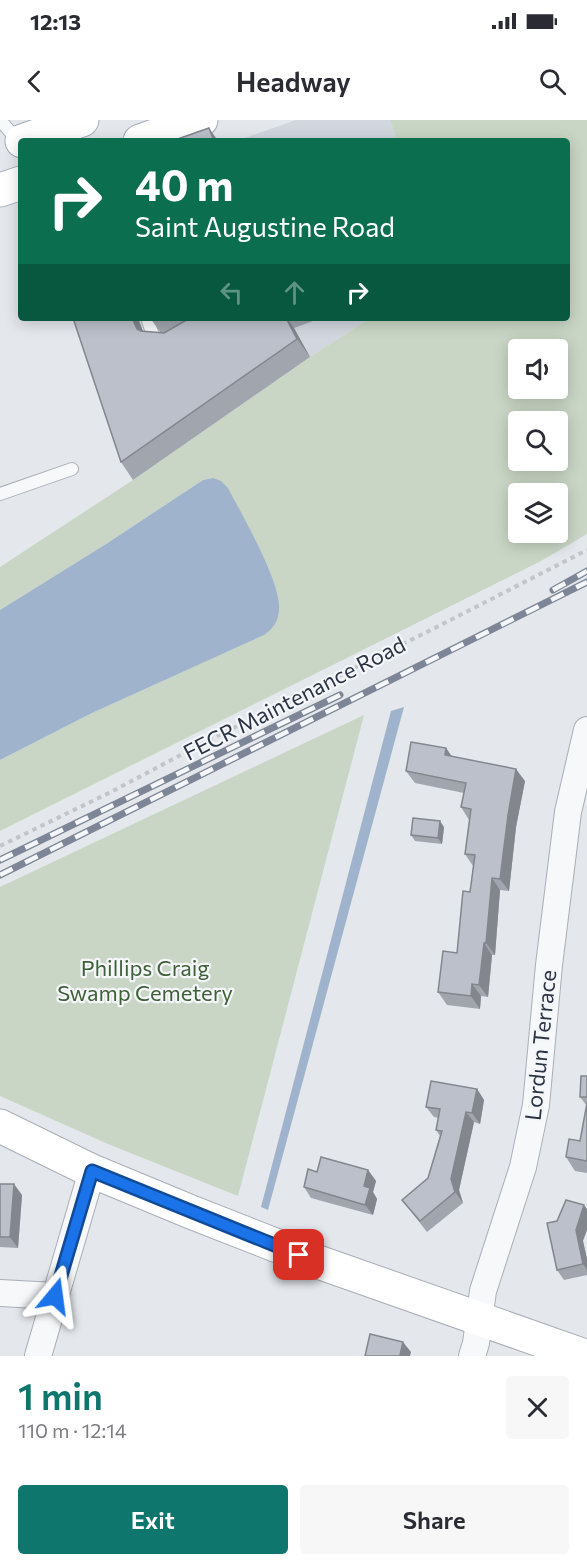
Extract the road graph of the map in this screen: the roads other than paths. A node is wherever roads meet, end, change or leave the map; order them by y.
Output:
1 (201, 120) edge
2 (78, 128) edge
3 (19, 138) edge
4 (158, 138) edge
5 (18, 184) edge
6 (0, 190) edge
7 (148, 321) edge
8 (173, 344) edge
9 (72, 469) dead end
10 (0, 494) edge
11 (587, 730) edge
12 (0, 1126) edge
13 (92, 1171) junction
14 (0, 1293) edge
15 (55, 1296) junction
16 (479, 1319) junction
17 (38, 1356) edge
18 (472, 1356) edge
19 (585, 1356) edge

1 - 4 main road
2 - 3 main road
5 - 6 main road
7 - 8 lane
9 - 10 lane
11 - 16 street, Lordun Terrace
12 - 13 main road
13 - 15 street
13 - 16 main road
14 - 15 street
15 - 17 street
16 - 18 street, Lordun Terrace
16 - 19 main road

